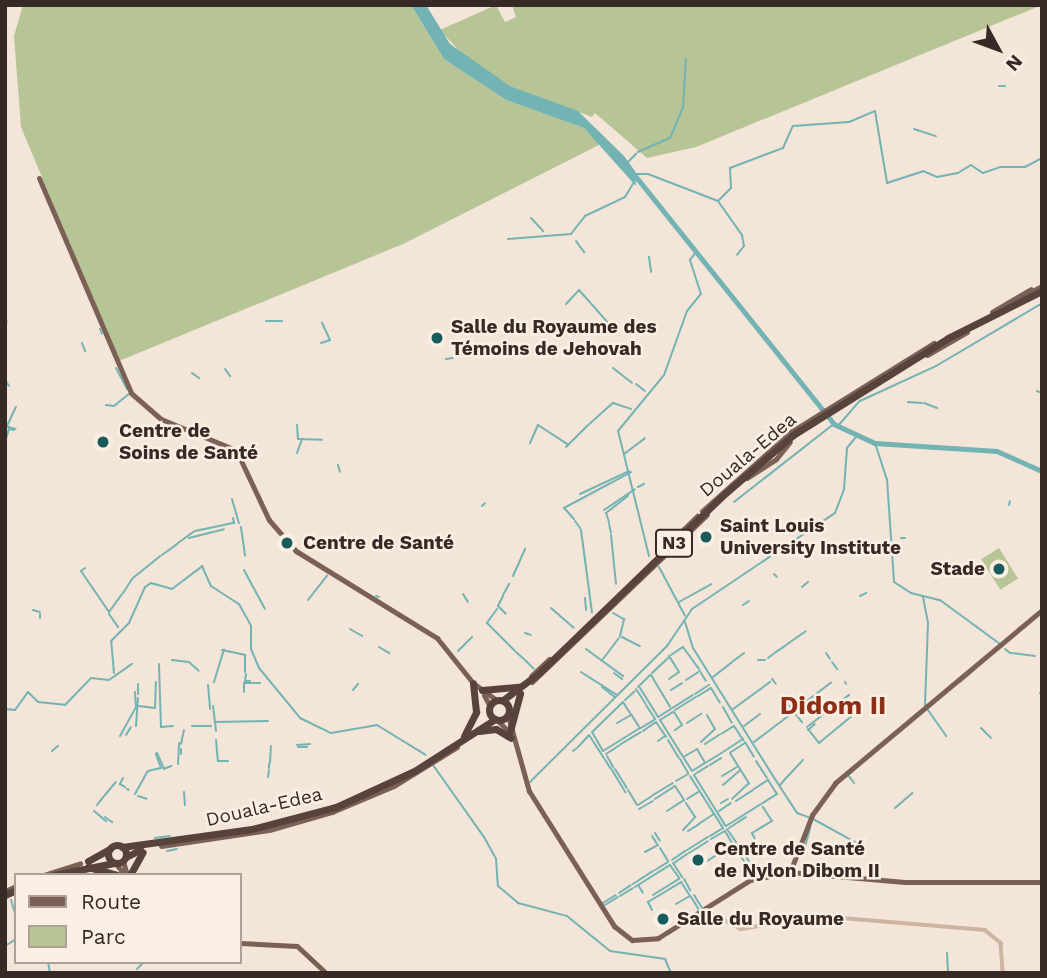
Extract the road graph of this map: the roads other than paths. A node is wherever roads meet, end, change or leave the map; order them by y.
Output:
1 (39, 178) dead end
2 (1041, 290) edge
3 (834, 407) junction
4 (815, 419) junction
5 (1042, 610) edge
6 (473, 682) junction
7 (529, 682) junction
8 (481, 690) junction
9 (520, 693) junction
10 (500, 700) junction
11 (509, 712) junction
12 (493, 714) junction
13 (475, 732) junction
14 (510, 734) junction
15 (461, 739) junction
16 (158, 846) junction
17 (122, 847) junction
18 (110, 849) junction
19 (119, 861) junction
20 (82, 865) junction
21 (790, 872) junction
22 (52, 873) edge
23 (62, 873) edge
24 (110, 873) edge
25 (126, 873) edge
26 (128, 873) edge
27 (1042, 882) edge
28 (705, 909) junction
29 (242, 943) edge
30 (326, 973) edge
31 (1003, 973) edge

1 - 6 main road
2 - 3 main road
2 - 3 highway, Douala-Edea / N3
2 - 3 main road
3 - 4 highway, Douala-Edea / N3
4 - 7 main road
4 - 7 highway, Douala-Edea / N3
4 - 7 main road
5 - 21 main road
6 - 8 main road
6 - 15 highway
7 - 8 highway
7 - 9 highway, Douala-Edea / N3
7 - 10 highway, Douala-Edea / N3
8 - 10 main road
8 - 12 main road
9 - 11 highway, Douala-Edea / N3
9 - 14 highway
10 - 11 highway
10 - 12 highway, N3
11 - 12 highway, N3
11 - 14 main road
12 - 13 highway, Douala-Edea / N3
12 - 14 main road
12 - 15 highway, Douala-Edea / N3
13 - 14 highway
13 - 15 highway, Douala-Edea / N3
13 - 16 main road, N3
14 - 28 main road
15 - 16 main road, N3
15 - 16 highway, Douala-Edea / N3
16 - 17 highway, Douala-Edea / N3
16 - 19 highway, Douala-Edea / N3
16 - 26 highway
17 - 18 highway, N3
17 - 19 highway
18 - 19 highway
18 - 20 highway, N3
19 - 20 highway, N3
19 - 25 main road
20 - 22 main road, N3
20 - 23 highway, N3
20 - 24 highway
21 - 27 main road
21 - 28 main road
28 - 31 street
29 - 30 main road

